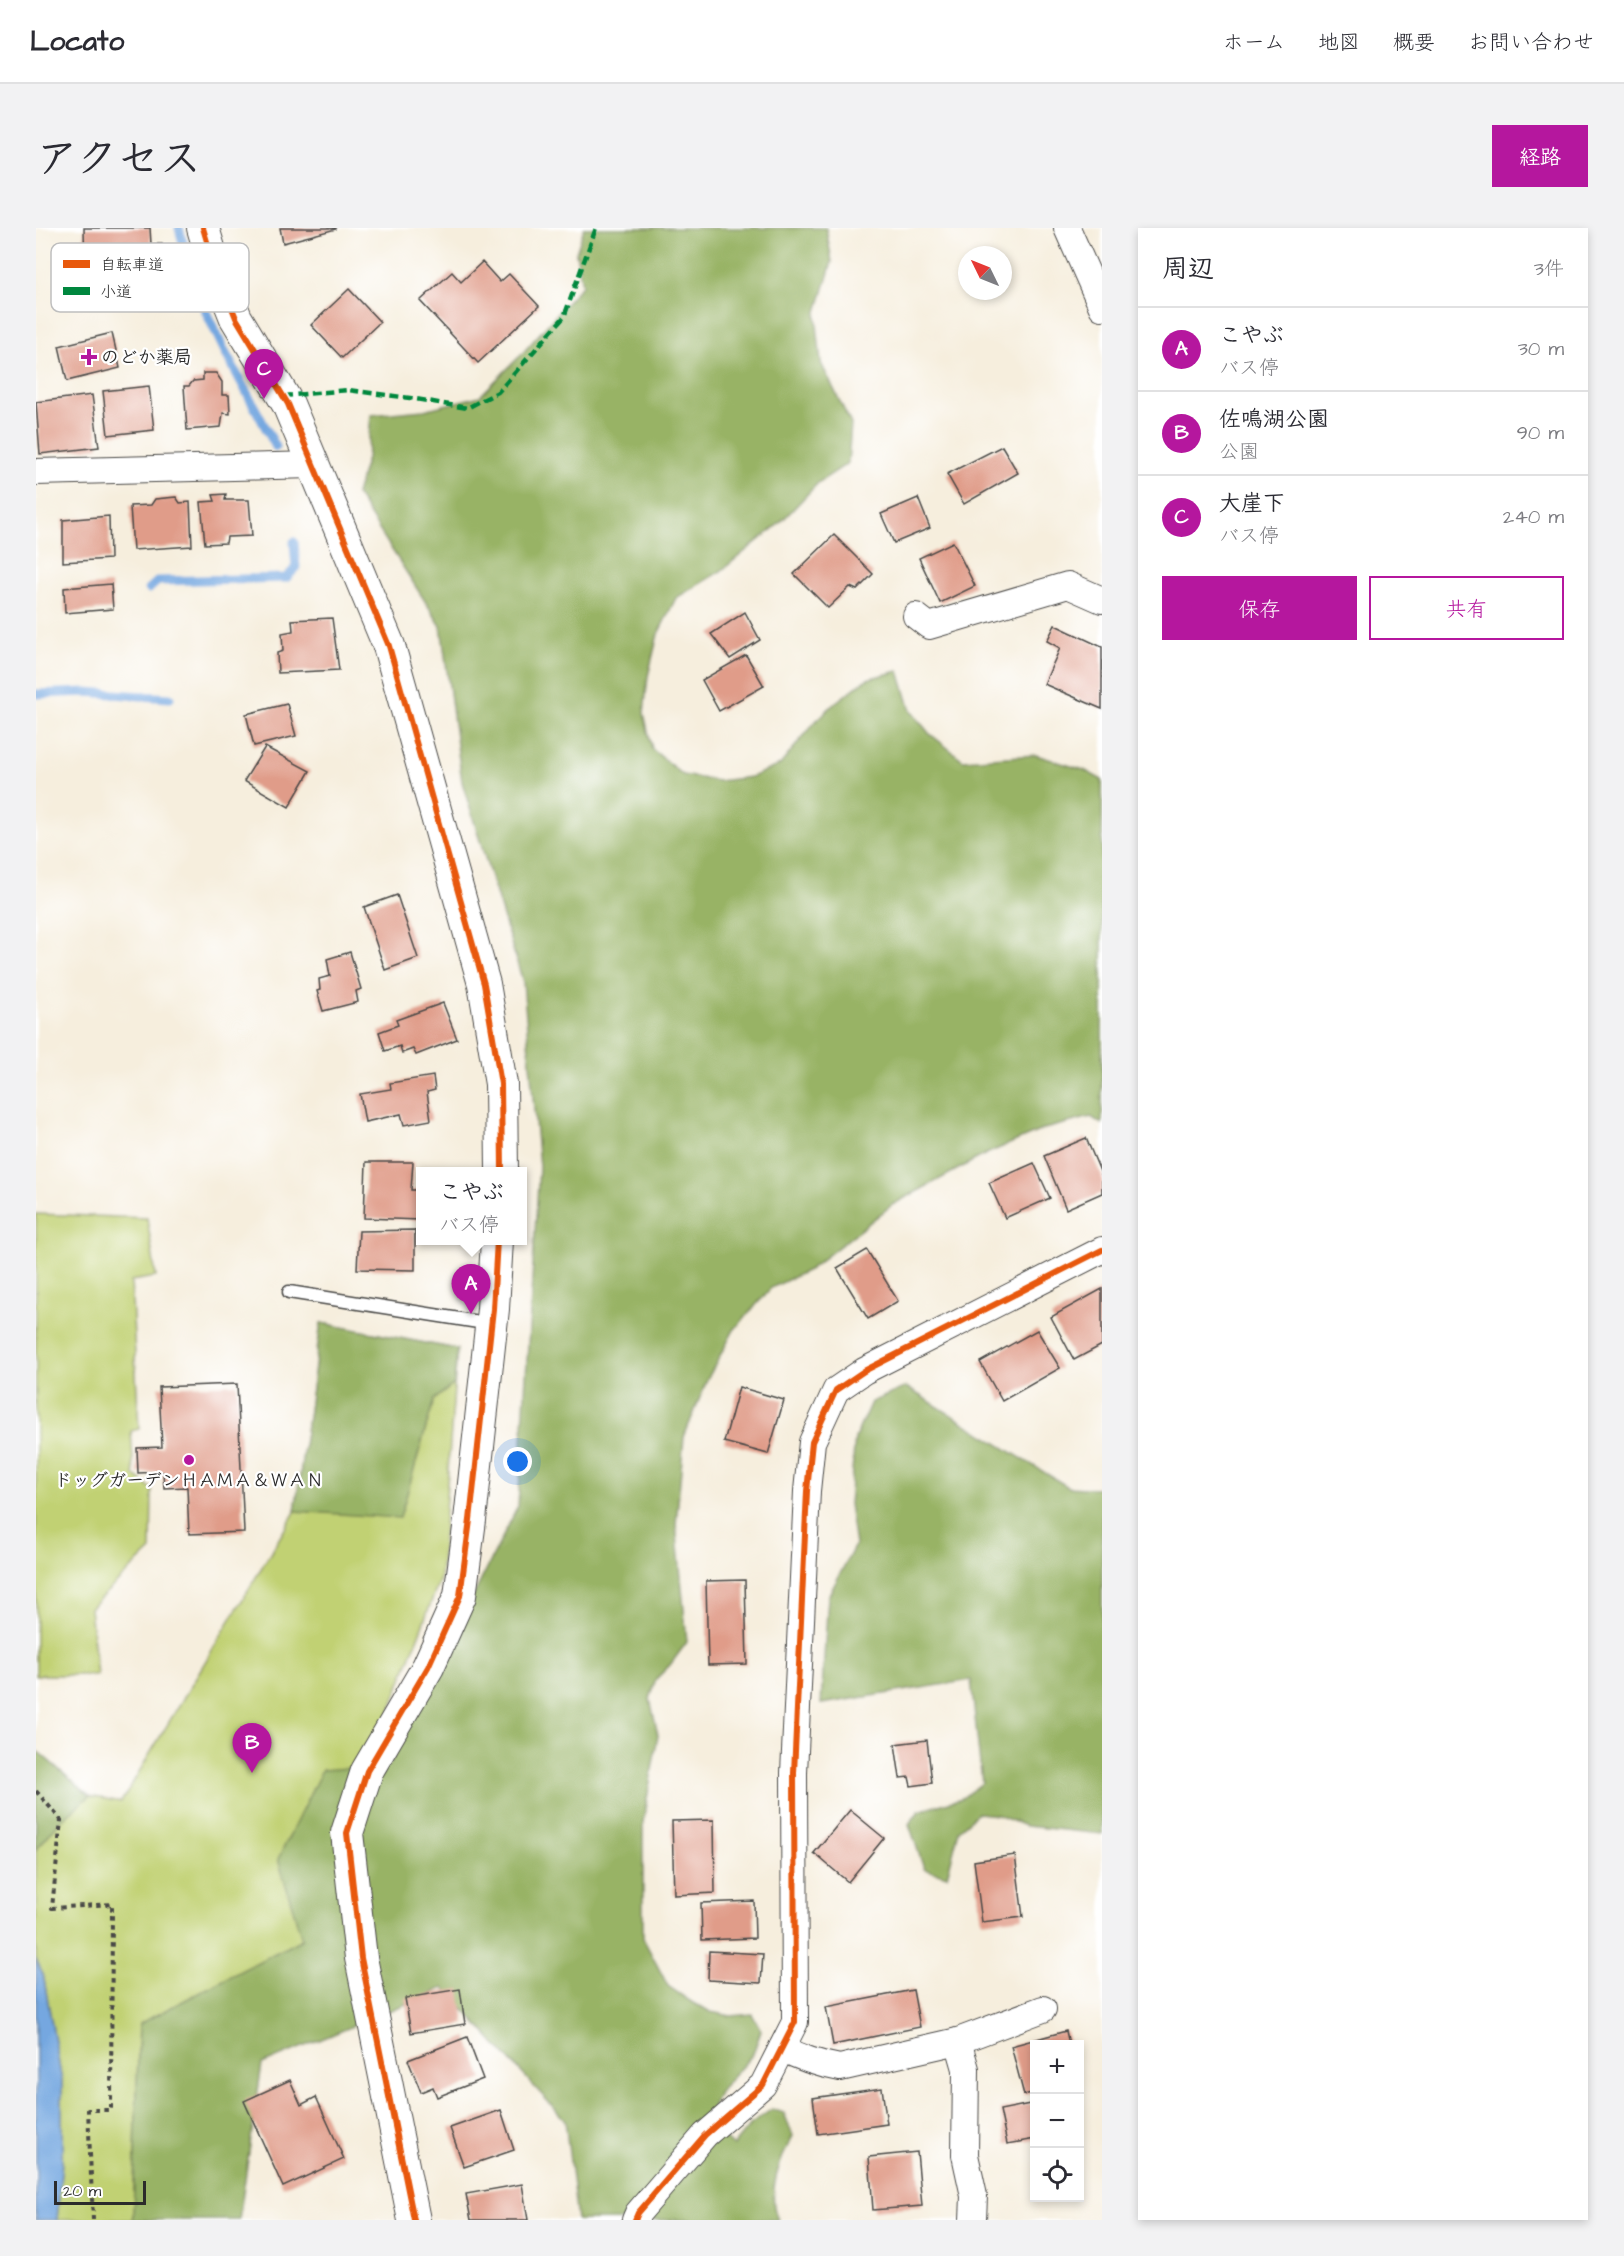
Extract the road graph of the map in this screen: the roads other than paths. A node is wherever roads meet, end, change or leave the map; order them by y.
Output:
1 (203, 228) edge
2 (1067, 228) edge
3 (207, 243) edge
4 (1102, 307) edge
5 (234, 312) edge
6 (290, 465) junction
7 (36, 472) edge
8 (1102, 600) edge
9 (916, 616) dead end
10 (502, 1167) edge
11 (497, 1245) edge
12 (1102, 1250) edge
13 (289, 1292) dead end
14 (491, 1324) junction
15 (1043, 2008) dead end
16 (958, 2041) junction
17 (782, 2048) junction
18 (414, 2220) edge
19 (635, 2220) edge
20 (973, 2220) edge

1 - 3 street
2 - 4 street
5 - 6 street
6 - 7 street
6 - 10 street
8 - 9 street
11 - 14 street
12 - 17 street
13 - 14 lane
14 - 18 street
15 - 16 street
16 - 17 street
16 - 20 street
17 - 19 street

